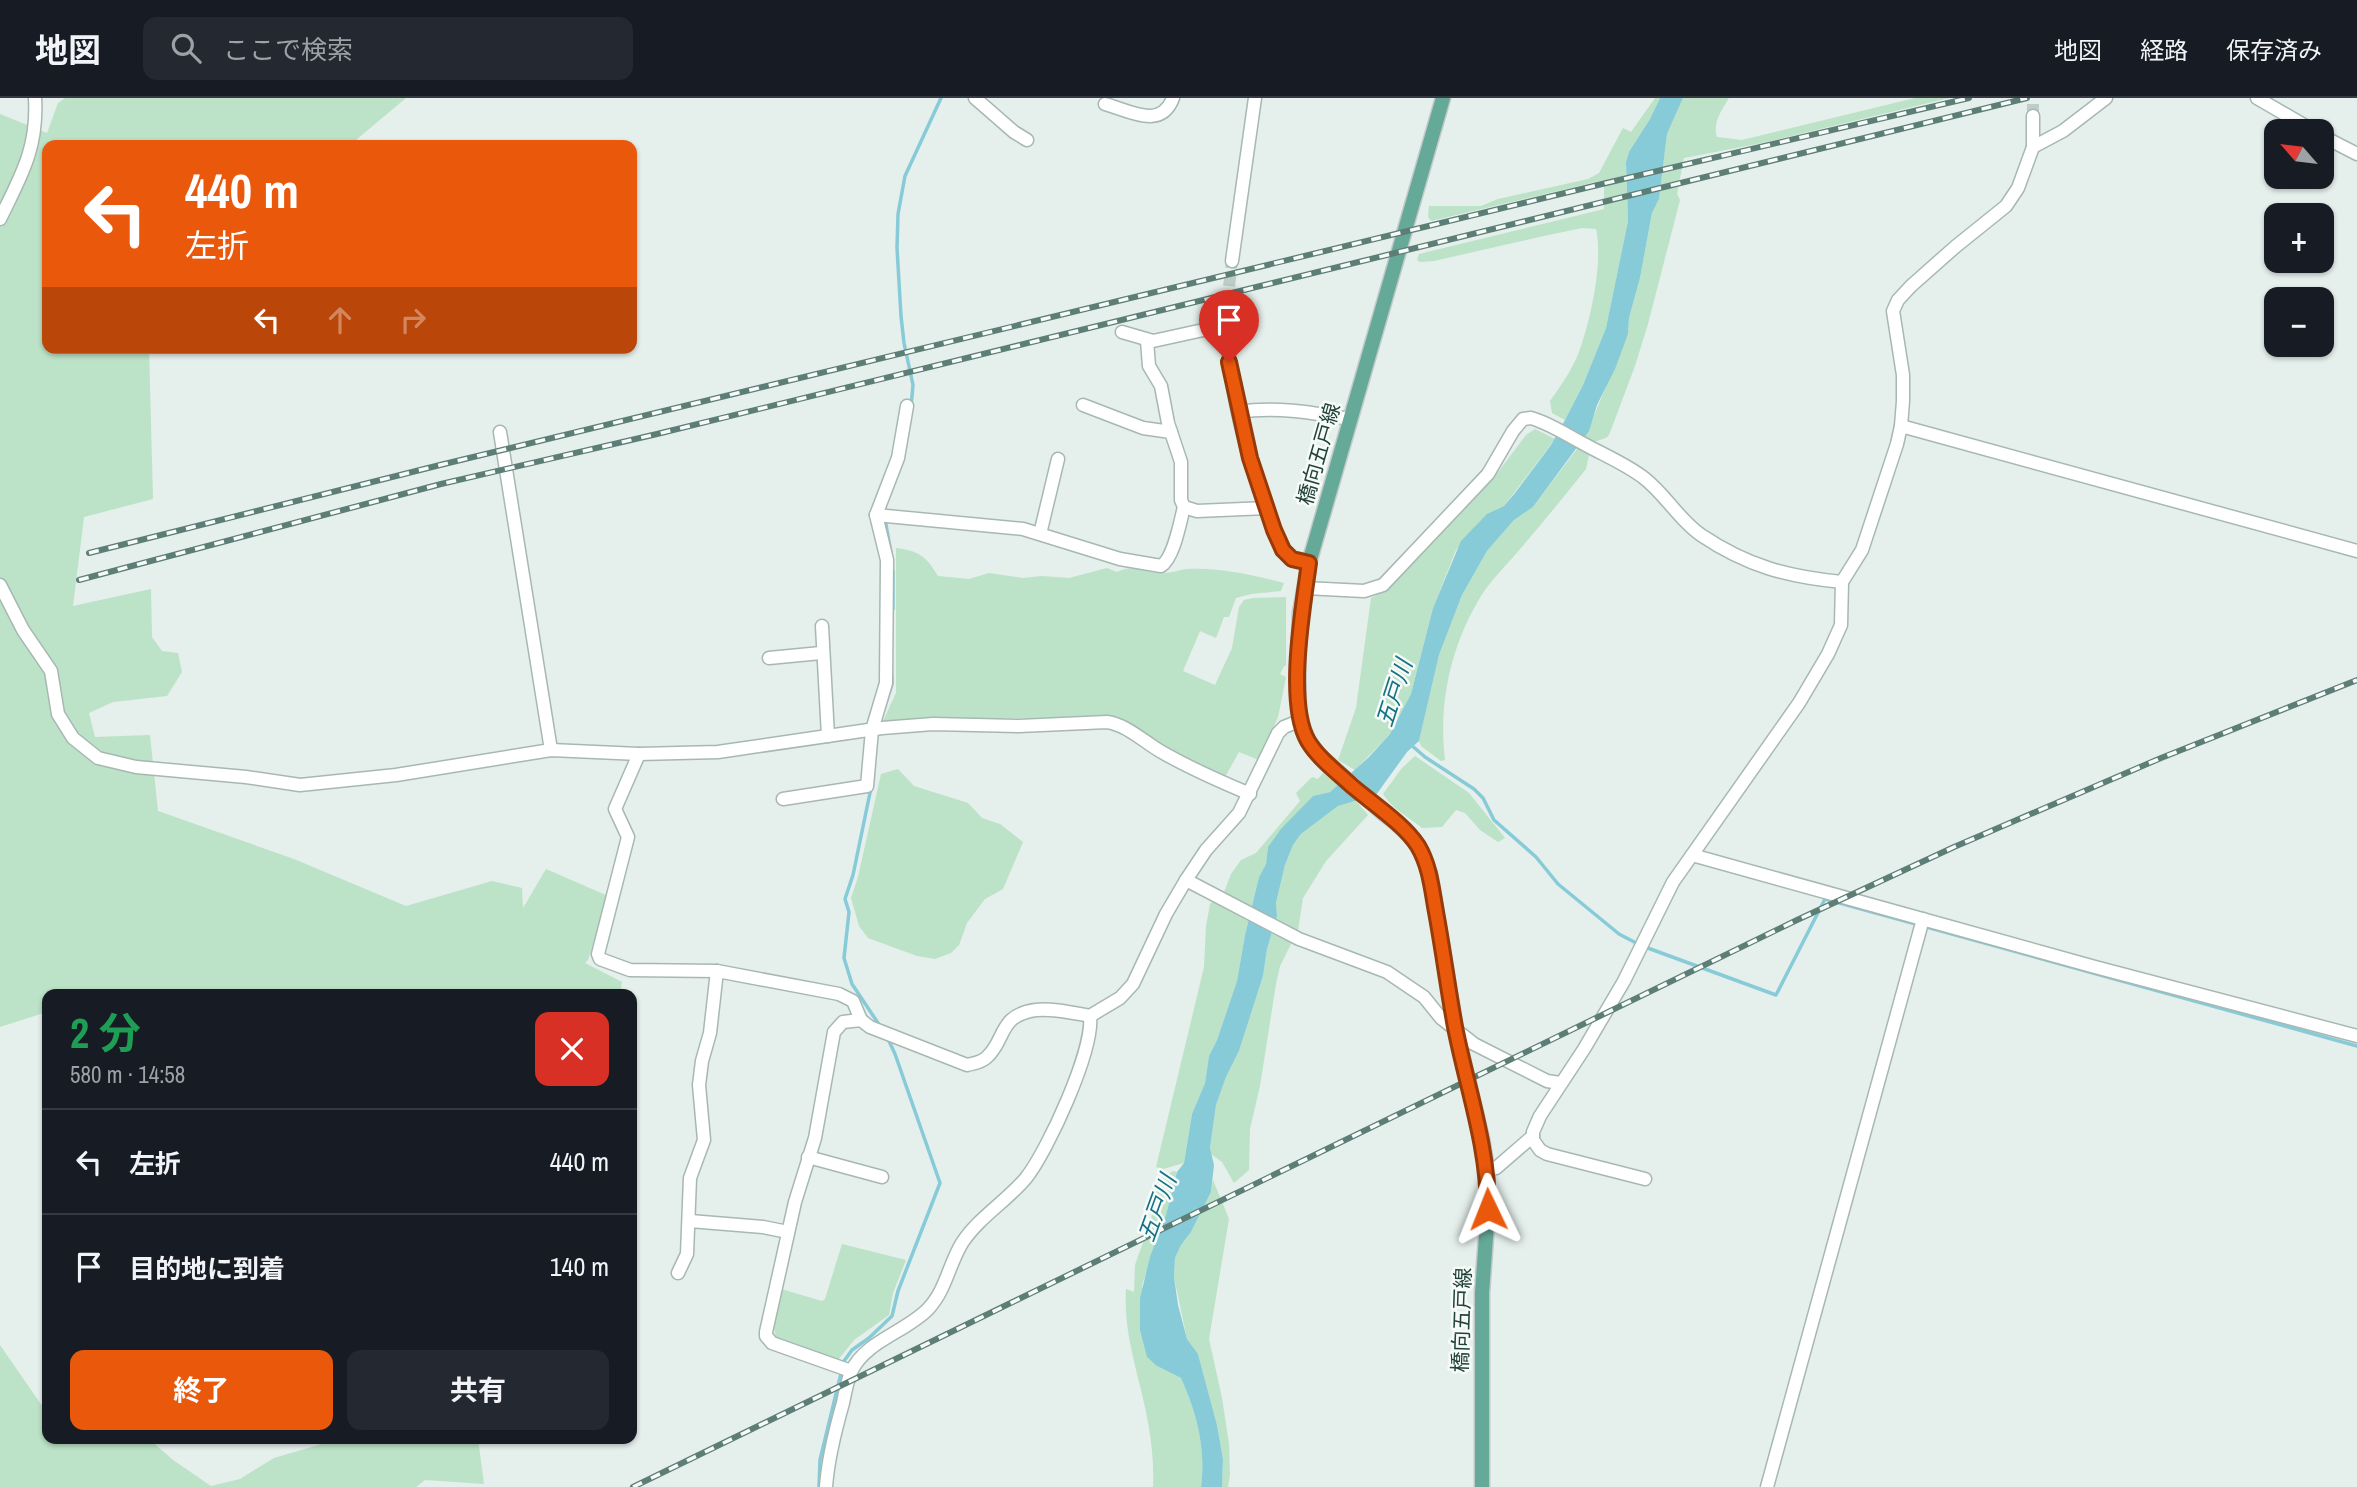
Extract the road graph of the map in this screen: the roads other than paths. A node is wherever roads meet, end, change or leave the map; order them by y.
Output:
1 (35, 98) edge
2 (975, 98) edge
3 (1173, 98) edge
4 (1255, 98) edge
5 (1443, 98) edge
6 (2106, 98) edge
7 (2257, 98) edge
8 (1105, 104) dead end
9 (2032, 116) tunnel mouth
10 (2293, 119) edge
11 (1027, 140) dead end
12 (2334, 142) edge
13 (2034, 147) junction
14 (2357, 154) edge
15 (0, 219) edge
16 (1232, 261) tunnel mouth
17 (1227, 304) tunnel mouth
18 (1226, 324) junction
19 (1122, 332) dead end
20 (1147, 341) junction
21 (1083, 405) dead end
22 (907, 406) dead end
23 (1239, 412) junction
24 (1350, 419) junction
25 (1901, 426) junction
26 (500, 432) dead end
27 (1171, 432) junction
28 (1058, 459) dead end
29 (1184, 507) junction
30 (1266, 508) junction
31 (876, 514) junction
32 (1040, 534) junction
33 (2357, 551) edge
34 (1309, 563) junction
35 (1842, 582) junction
36 (0, 585) edge
37 (1305, 587) junction
38 (821, 626) dead end
39 (821, 653) junction
40 (769, 658) dead end
41 (1299, 722) junction
42 (872, 730) junction
43 (828, 736) junction
44 (551, 750) junction
45 (639, 754) junction
46 (1250, 794) junction
47 (783, 799) dead end
48 (1692, 855) junction
49 (1186, 880) junction
50 (1923, 919) junction
51 (717, 971) junction
52 (1090, 1016) junction
53 (861, 1020) junction
54 (1456, 1030) junction
55 (2357, 1036) edge
56 (1560, 1083) junction
57 (1533, 1136) junction
58 (808, 1157) junction
59 (1487, 1169) junction
60 (882, 1177) dead end
61 (1645, 1179) dead end
62 (690, 1222) junction
63 (789, 1232) junction
64 (678, 1273) dead end
65 (851, 1371) junction
66 (826, 1487) edge
67 (1482, 1487) edge
68 (1768, 1487) edge

1 - 15 street
2 - 11 street
3 - 8 street
4 - 16 street
5 - 24 main road, 橋向五戸線
6 - 13 street
7 - 10 street
9 - 13 street
12 - 14 street
13 - 25 street
17 - 18 street
18 - 20 street
18 - 23 street
19 - 20 street
20 - 27 street
21 - 27 street
22 - 31 street
23 - 24 street
23 - 30 street
24 - 34 main road, 橋向五戸線
25 - 33 street
25 - 35 street
26 - 44 street
27 - 29 street
28 - 32 street
29 - 30 street
29 - 32 street
30 - 34 street
31 - 32 street
31 - 42 street
34 - 37 main road, 橋向五戸線
35 - 37 street
35 - 48 street
36 - 44 street
37 - 41 main road, 橋向五戸線
38 - 39 street
39 - 40 street
39 - 43 street
41 - 46 street
41 - 54 main road, 橋向五戸線
42 - 43 street
42 - 46 street
42 - 47 street
43 - 45 street
44 - 45 street
45 - 51 street
46 - 49 street
48 - 50 street
48 - 56 street
49 - 52 street
49 - 54 street
50 - 55 street
50 - 68 street
51 - 53 street
51 - 62 street
52 - 53 street
52 - 65 street
53 - 58 street
54 - 56 street
54 - 59 main road, 橋向五戸線
56 - 57 street
57 - 59 street
57 - 61 street
58 - 60 street
58 - 63 street
59 - 67 main road, 橋向五戸線
62 - 63 street
62 - 64 street
63 - 65 street
65 - 66 street

